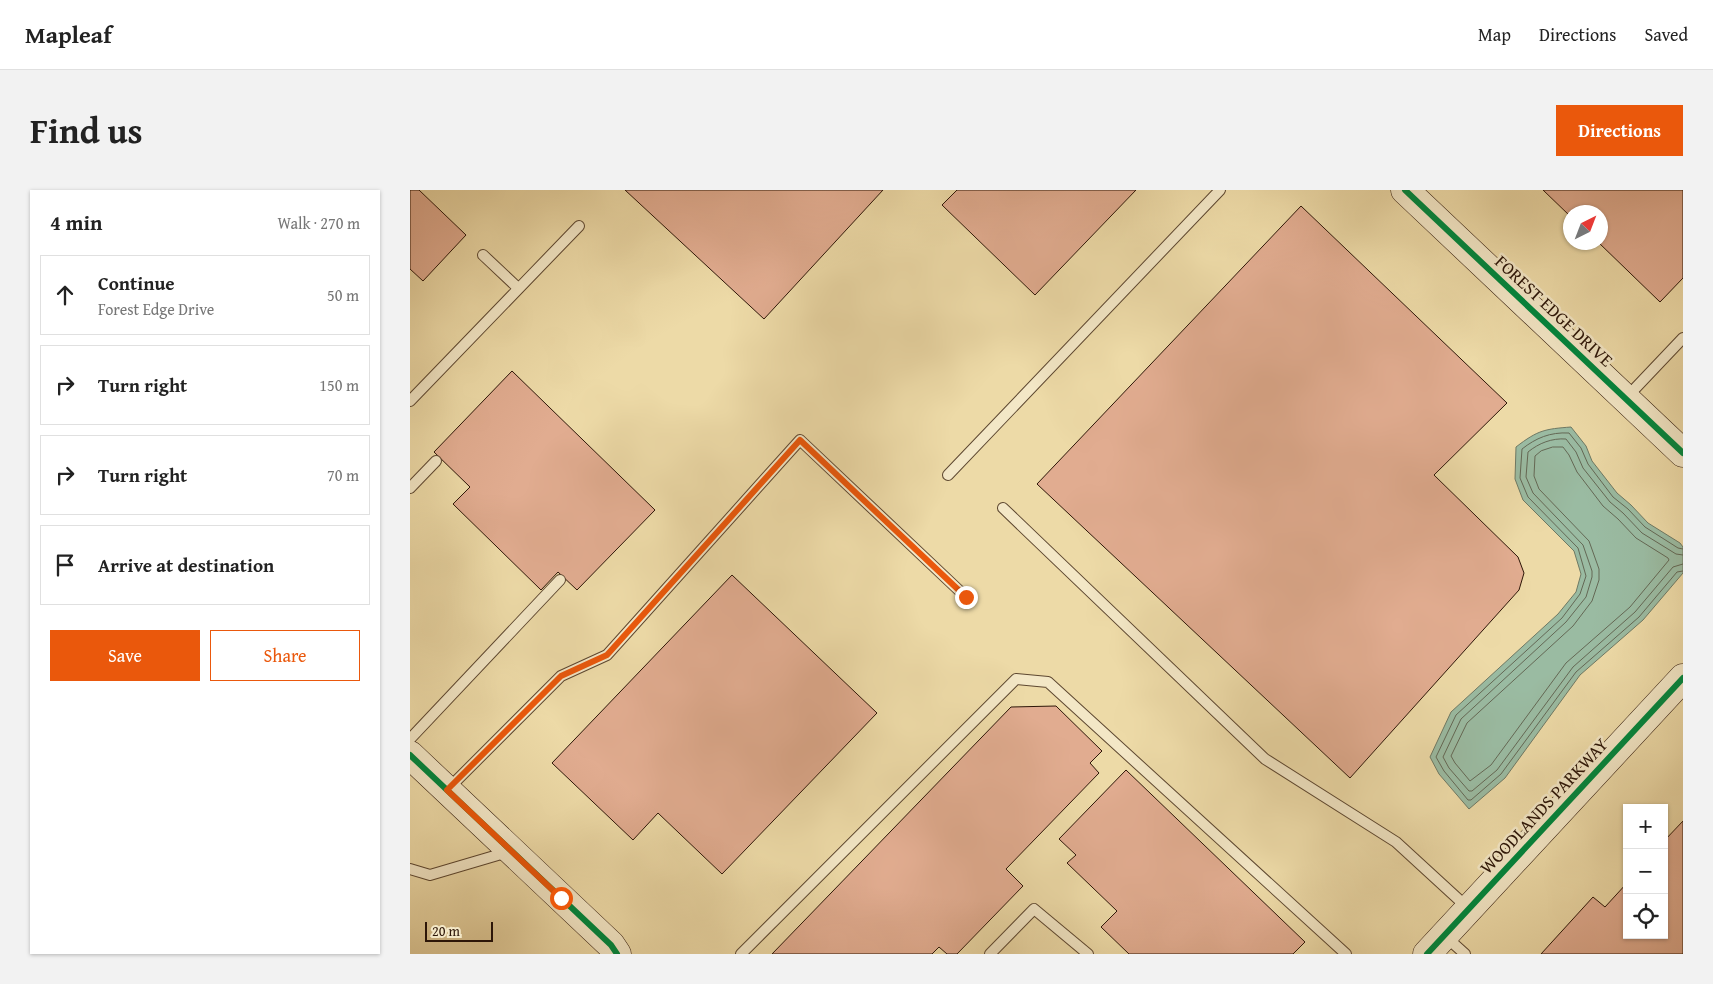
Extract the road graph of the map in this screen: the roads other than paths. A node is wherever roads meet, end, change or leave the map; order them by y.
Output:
1 (1220, 190) edge
2 (1405, 190) edge
3 (578, 226) dead end
4 (483, 255) dead end
5 (518, 288) junction
6 (1683, 338) edge
7 (1625, 398) junction
8 (410, 401) edge
9 (1683, 453) edge
10 (436, 461) dead end
11 (948, 476) dead end
12 (410, 488) edge
13 (1003, 508) dead end
14 (560, 580) dead end
15 (966, 597) dead end
16 (1683, 678) edge
17 (410, 739) edge
18 (410, 755) edge
19 (447, 790) junction
20 (511, 851) junction
21 (410, 869) edge
22 (1469, 909) junction
23 (1435, 945) edge
24 (617, 954) edge
25 (741, 954) edge
26 (990, 954) edge
27 (1088, 954) edge
28 (1346, 954) edge
29 (1465, 954) edge

1 - 11 lane
2 - 7 street, FOREST EDGE DRIVE
3 - 5 lane
4 - 5 lane
5 - 8 lane
6 - 7 lane
7 - 9 street, FOREST EDGE DRIVE
10 - 12 lane
13 - 22 lane
14 - 17 lane
15 - 19 lane
16 - 22 street, WOODLANDS PARKWAY
18 - 19 street
19 - 20 street
20 - 21 lane
20 - 24 street
22 - 23 street, WOODLANDS PARKWAY
23 - 29 lane
25 - 28 lane
26 - 27 lane

